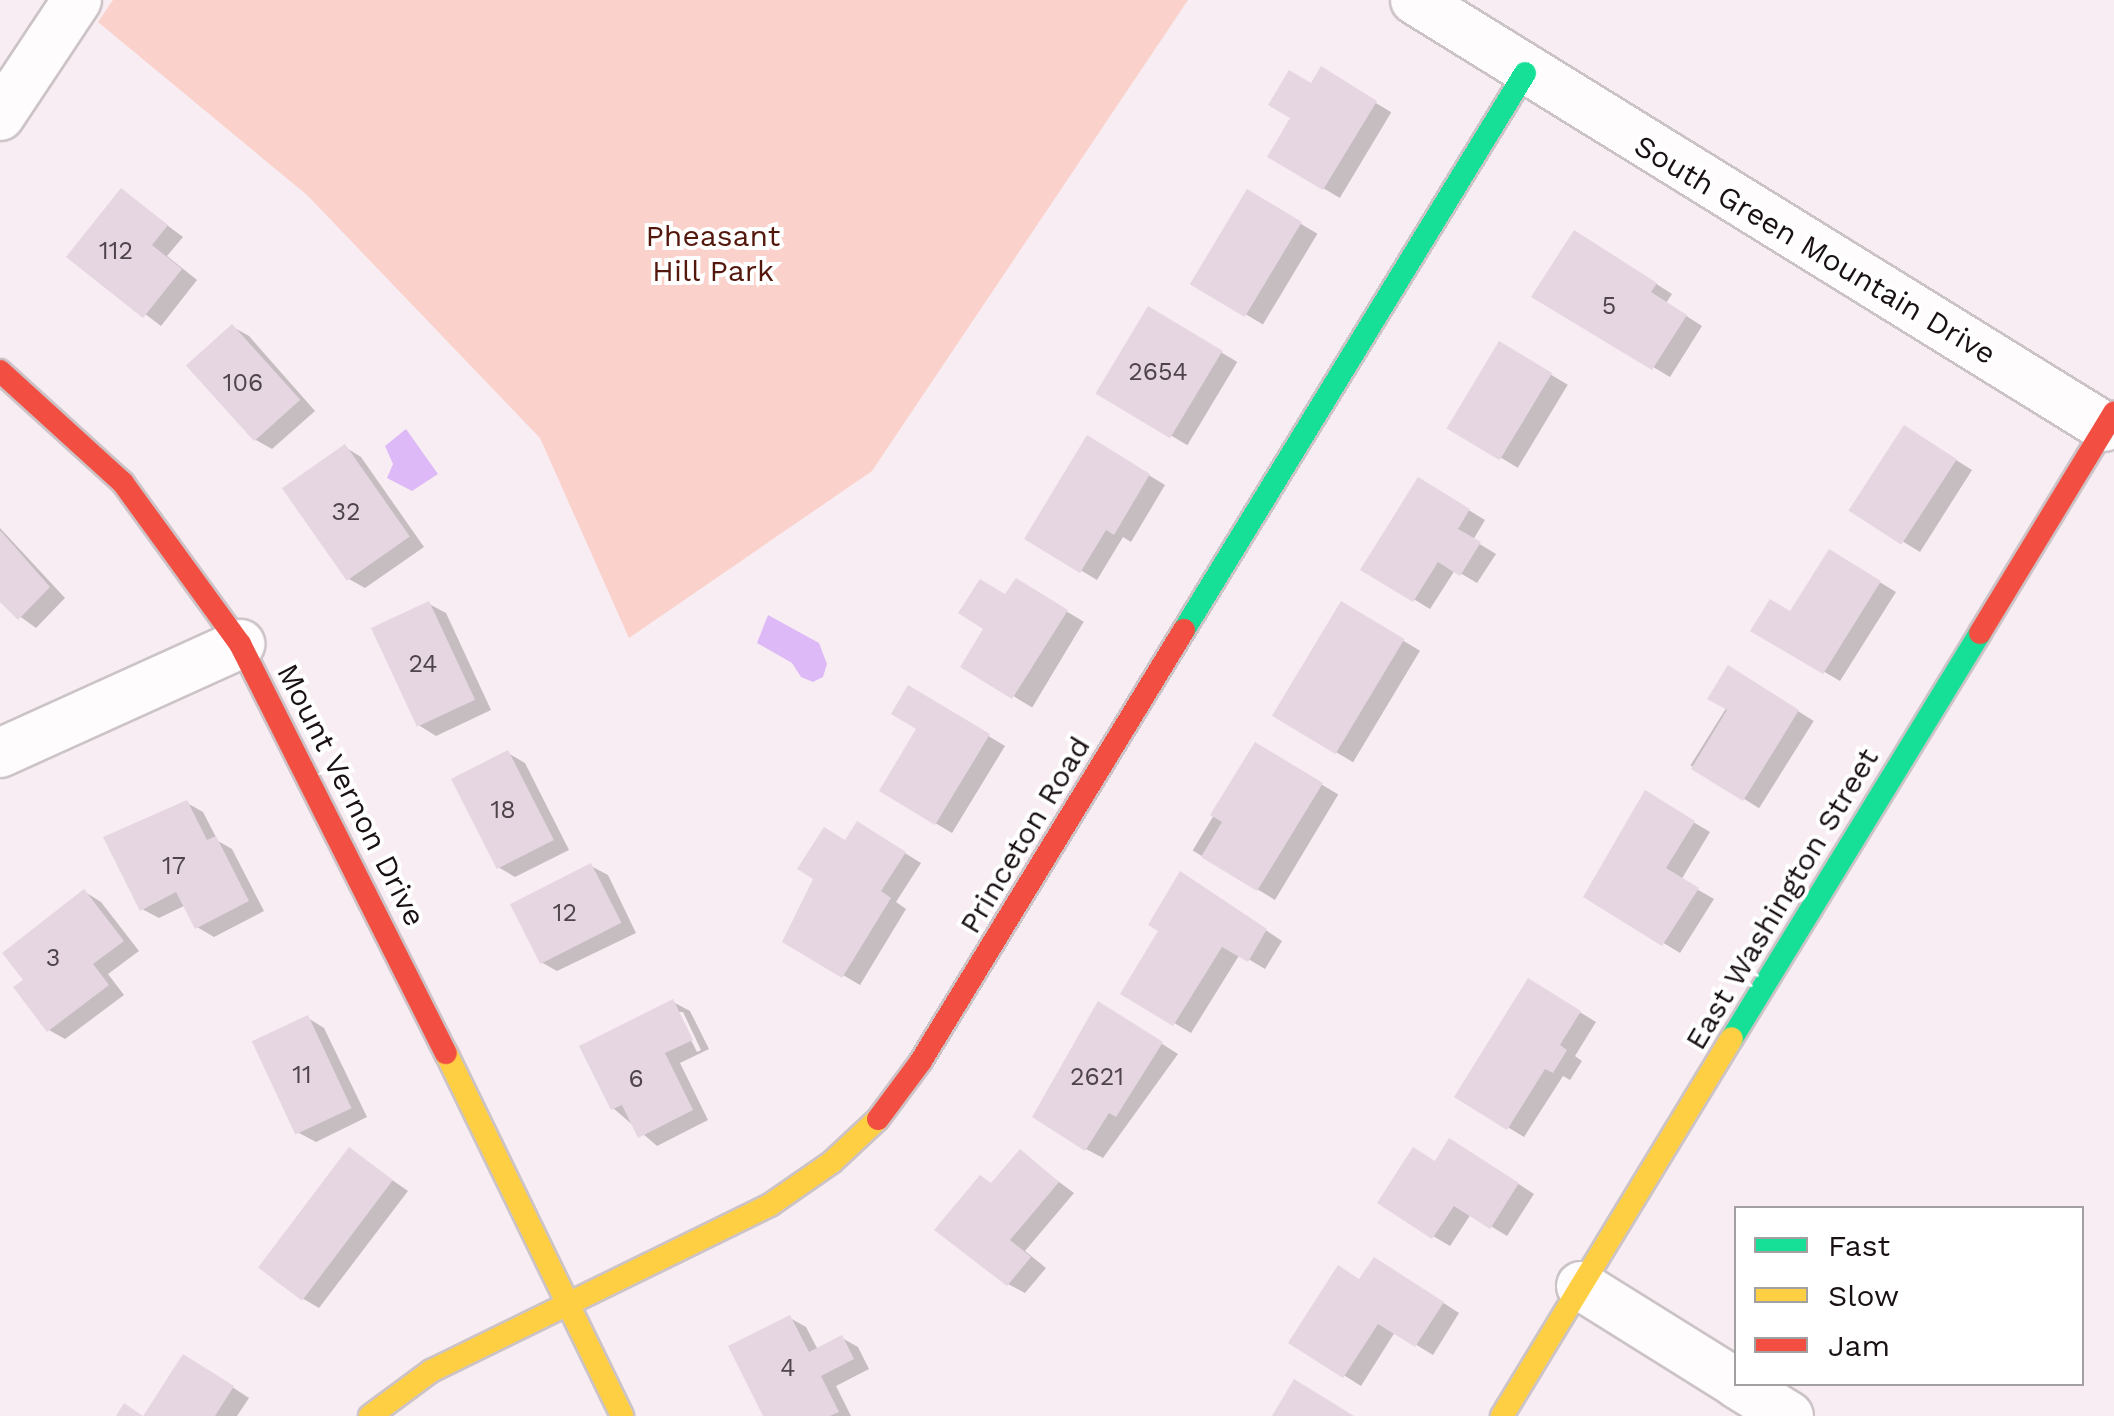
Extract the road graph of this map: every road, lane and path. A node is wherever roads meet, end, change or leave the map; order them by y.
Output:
1 (77, 0) edge
2 (1415, 0) edge
3 (1526, 73) junction
4 (0, 116) edge
5 (0, 371) edge
6 (2110, 420) edge
7 (240, 644) junction
8 (0, 753) edge
9 (1581, 1286) junction
10 (568, 1304) junction
11 (1734, 1381) edge
12 (1742, 1386) edge
13 (370, 1416) edge
14 (622, 1416) edge
15 (1502, 1416) edge
16 (1789, 1416) edge

1 - 4 street
2 - 3 street, South Green Mountain Drive
3 - 6 street, South Green Mountain Drive
3 - 10 street, Princeton Road
5 - 7 street, Mount Vernon Drive
6 - 9 street, East Washington Street
7 - 8 street
7 - 10 street, Mount Vernon Drive
9 - 11 street
9 - 15 street, East Washington Street
10 - 13 street, Princeton Road
10 - 14 street, Mount Vernon Drive
12 - 16 street

